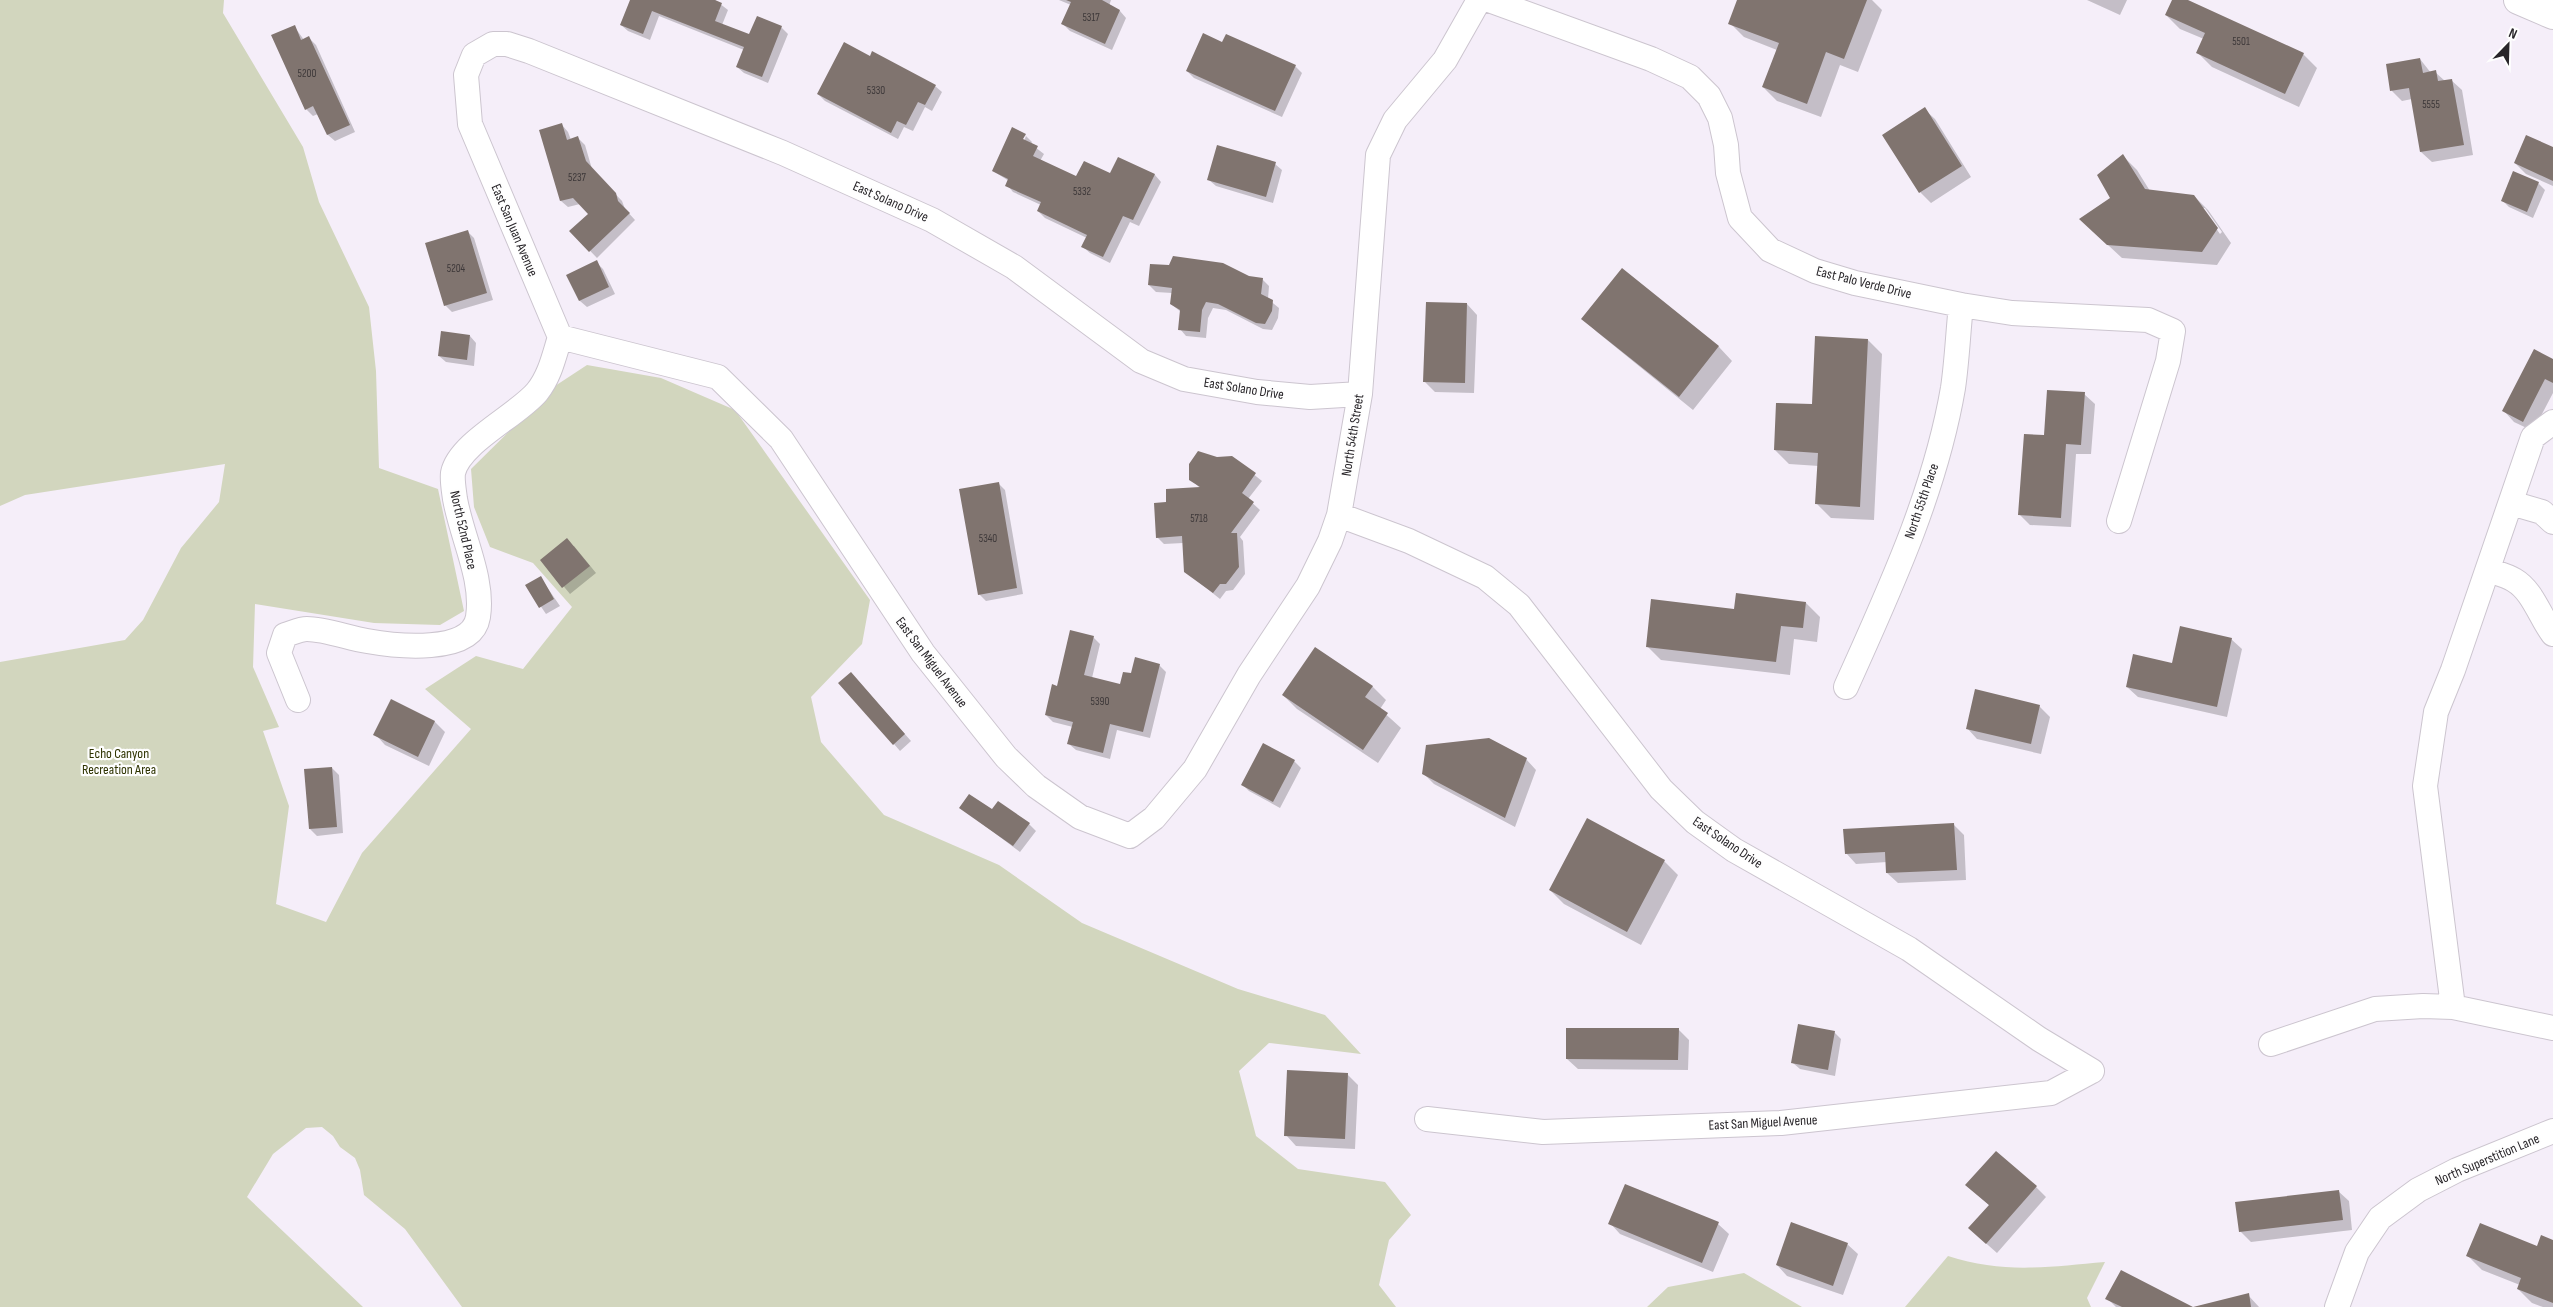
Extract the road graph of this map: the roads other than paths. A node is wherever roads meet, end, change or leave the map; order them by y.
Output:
1 (1478, 0) edge
2 (1490, 0) edge
3 (2518, 0) edge
4 (2553, 15) edge
5 (470, 124) joint
6 (1961, 305) junction
7 (560, 337) junction
8 (1360, 394) junction
9 (2553, 422) edge
10 (2511, 502) junction
11 (1339, 515) junction
12 (2119, 521) dead end
13 (2553, 522) edge
14 (2488, 570) junction
15 (2553, 634) edge
16 (1846, 687) dead end
17 (298, 700) dead end
18 (1130, 836) joint
19 (2453, 1007) junction
20 (2553, 1028) edge
21 (2271, 1044) dead end
22 (2092, 1071) joint
23 (1426, 1120) dead end
24 (2553, 1131) edge
25 (2337, 1307) edge

1 - 8 street, North 54th Street
2 - 6 street, East Palo Verde Drive
3 - 4 street
5 - 7 street, East San Juan Avenue
5 - 8 street, East Solano Drive
6 - 12 street, East Palo Verde Drive
6 - 16 street, North 55th Place
7 - 17 street, North 52nd Place
7 - 18 street, East San Miguel Avenue
8 - 11 street, North 54th Street
9 - 10 street
10 - 13 street
10 - 14 street
11 - 18 street, North 54th Street
11 - 22 street, East Solano Drive
14 - 15 street
14 - 19 street
19 - 20 street
19 - 21 street
22 - 23 street, East San Miguel Avenue
24 - 25 street, North Superstition Lane

